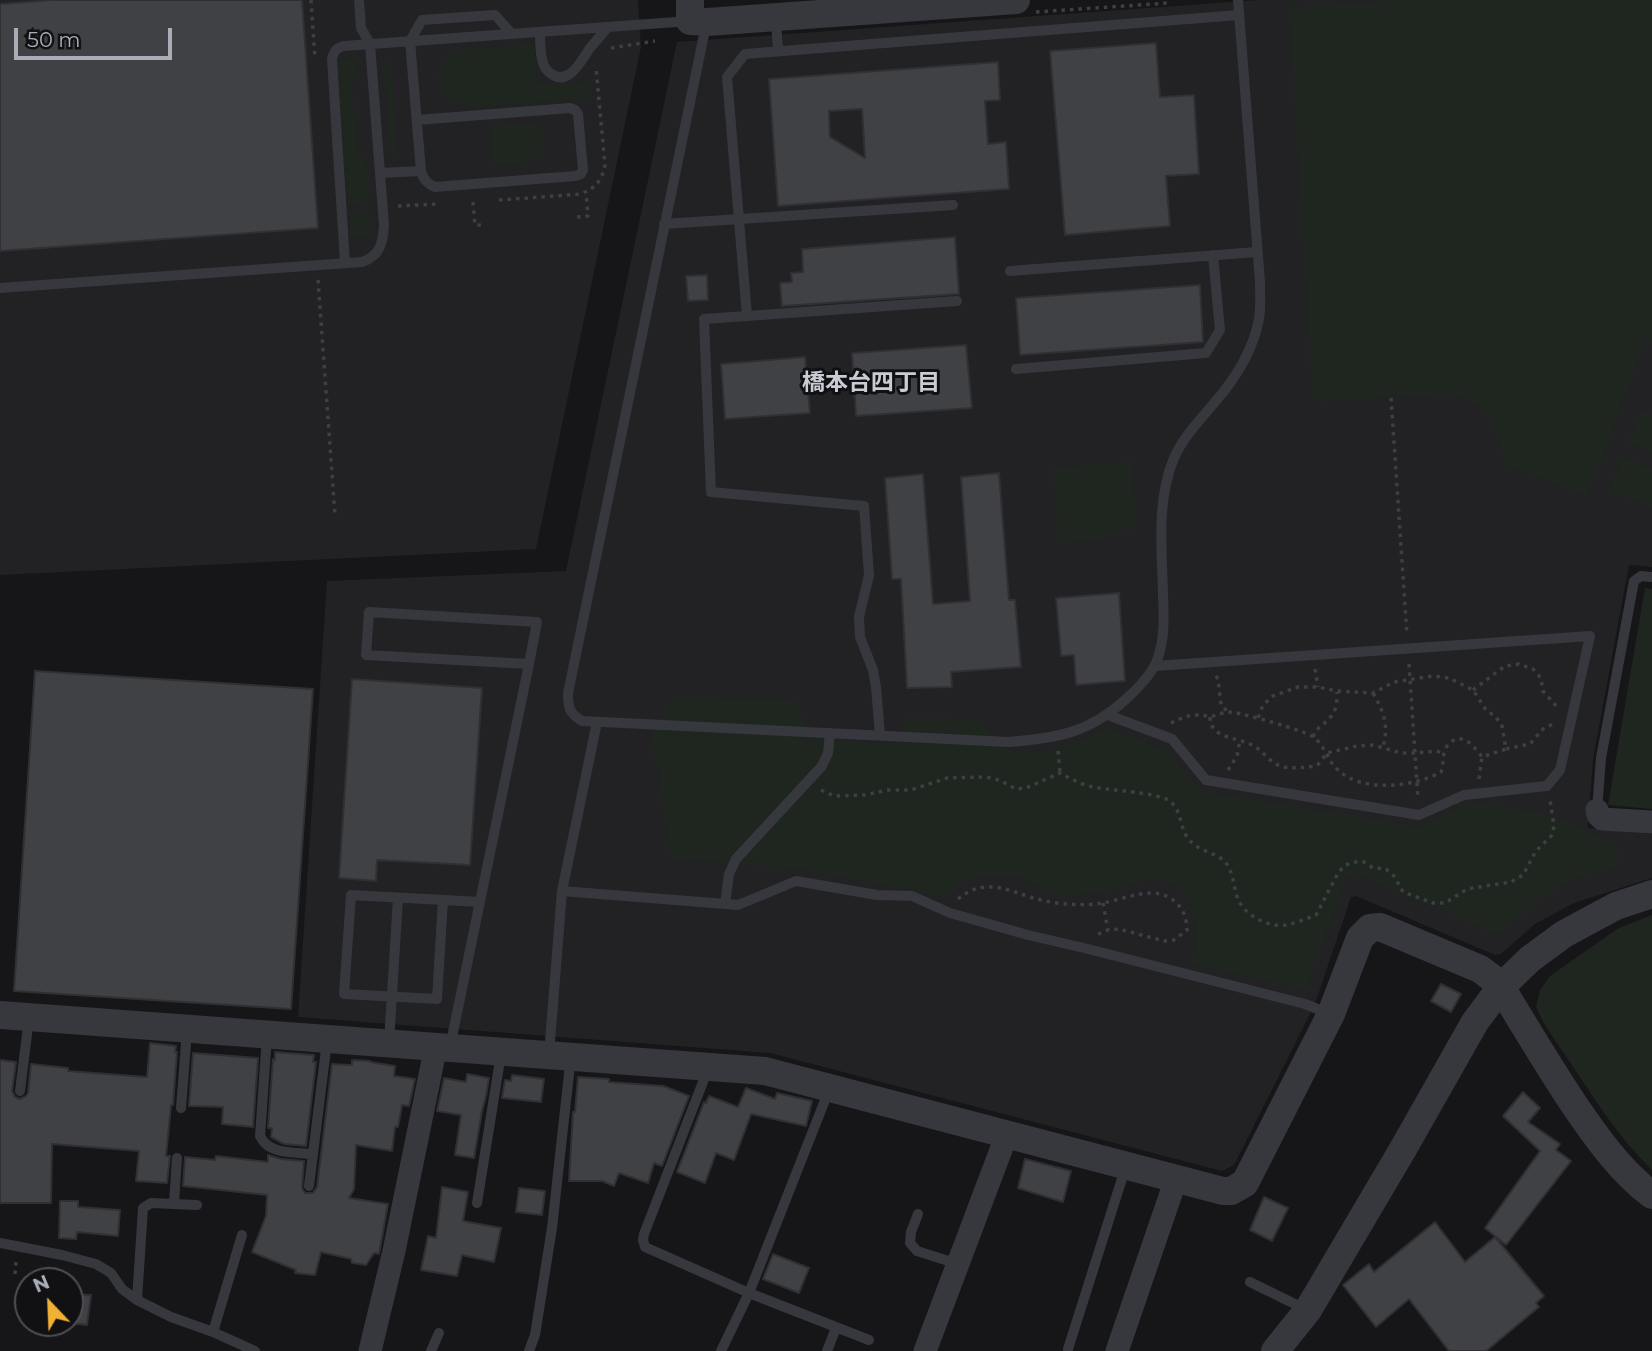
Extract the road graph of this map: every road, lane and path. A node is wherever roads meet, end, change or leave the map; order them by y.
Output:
1 (311, 0) edge
2 (359, 0) edge
3 (1016, 0) edge
4 (1238, 0) edge
5 (696, 14) edge
6 (1239, 15) junction
7 (776, 17) junction
8 (608, 27) junction
9 (540, 32) junction
10 (512, 34) junction
11 (410, 41) junction
12 (370, 44) junction
13 (778, 51) junction
14 (316, 66) dead end
15 (417, 120) junction
16 (421, 171) junction
17 (380, 173) junction
18 (586, 192) dead end
19 (473, 202) dead end
20 (953, 205) dead end
21 (577, 217) dead end
22 (739, 220) junction
23 (664, 224) junction
24 (482, 225) dead end
25 (1257, 252) junction
26 (1213, 255) junction
27 (345, 263) junction
28 (1010, 271) dead end
29 (318, 279) dead end
30 (0, 288) edge
31 (957, 301) dead end
32 (747, 316) junction
33 (1016, 369) dead end
34 (1391, 398) dead end
35 (335, 515) dead end
36 (1652, 577) edge
37 (1408, 648) junction
38 (1206, 662) junction
39 (529, 664) junction
40 (1155, 666) junction
41 (1410, 678) junction
42 (1473, 690) junction
43 (1337, 691) junction
44 (1373, 693) junction
45 (1559, 709) dead end
46 (1228, 712) junction
47 (1108, 715) junction
48 (1210, 717) junction
49 (1258, 719) junction
50 (1558, 721) dead end
51 (597, 722) junction
52 (830, 733) junction
53 (880, 735) junction
54 (1161, 735) junction
55 (1055, 736) junction
56 (1313, 737) junction
57 (1240, 740) junction
58 (1383, 747) junction
59 (1506, 749) junction
60 (1328, 753) junction
61 (1415, 753) junction
62 (1443, 753) junction
63 (1060, 773) junction
64 (809, 779) junction
65 (1417, 781) junction
66 (1221, 782) junction
67 (1547, 786) junction
68 (1597, 810) joint
69 (1419, 816) junction
70 (1652, 822) edge
71 (562, 891) junction
72 (1652, 894) edge
73 (398, 898) junction
74 (443, 900) junction
75 (480, 902) junction
76 (1103, 903) junction
77 (725, 904) junction
78 (950, 913) junction
79 (1108, 930) junction
80 (1084, 947) junction
81 (1501, 987) junction
82 (391, 997) junction
83 (1331, 1014) junction
84 (0, 1015) edge
85 (29, 1017) junction
86 (187, 1028) junction
87 (267, 1034) junction
88 (327, 1038) junction
89 (389, 1042) junction
90 (443, 1047) junction
91 (502, 1051) junction
92 (560, 1055) junction
93 (709, 1066) junction
94 (830, 1088) junction
95 (20, 1091) dead end
96 (181, 1108) dead end
97 (1007, 1134) junction
98 (312, 1154) junction
99 (177, 1158) dead end
100 (1126, 1166) junction
101 (1176, 1179) junction
102 (309, 1186) dead end
103 (1652, 1195) edge
104 (174, 1203) junction
105 (477, 1203) dead end
106 (197, 1205) dead end
107 (918, 1214) dead end
108 (242, 1235) dead end
109 (0, 1243) edge
110 (958, 1264) junction
111 (1250, 1282) dead end
112 (749, 1293) junction
113 (137, 1300) junction
114 (1308, 1310) junction
115 (836, 1328) junction
116 (213, 1332) junction
117 (439, 1333) dead end
118 (869, 1340) dead end
119 (1068, 1349) dead end
120 (255, 1351) edge
121 (370, 1351) edge
122 (431, 1351) edge
123 (529, 1351) edge
124 (721, 1351) edge
125 (827, 1351) edge
126 (925, 1351) edge
127 (1117, 1351) edge
128 (1275, 1351) edge

1 - 14 path
2 - 12 lane
3 - 7 street
4 - 6 lane
5 - 7 street
5 - 8 lane
5 - 23 lane
6 - 13 lane
6 - 25 lane
7 - 13 lane
8 - 9 lane
8 - 9 lane
9 - 10 lane
10 - 11 lane
10 - 11 lane
11 - 12 lane
11 - 15 lane
12 - 17 lane
12 - 27 lane
13 - 22 lane
15 - 16 lane
15 - 16 lane
16 - 17 lane
17 - 27 lane
18 - 21 path
19 - 24 path
20 - 22 lane
22 - 23 lane
22 - 32 lane
23 - 51 lane
25 - 26 lane
25 - 40 lane
26 - 28 lane
26 - 33 lane
27 - 30 lane
29 - 35 path
31 - 32 lane
32 - 53 lane
34 - 37 path
36 - 68 lane
37 - 38 lane
37 - 41 path
37 - 67 lane
38 - 40 lane
38 - 46 path
39 - 39 lane
39 - 75 lane
40 - 47 lane
41 - 42 path
41 - 44 path
41 - 61 path
42 - 45 path
42 - 59 path
43 - 44 path
43 - 49 path
43 - 56 path
44 - 58 path
46 - 48 path
46 - 49 path
47 - 54 lane
47 - 55 lane
48 - 54 path
48 - 57 path
49 - 56 path
50 - 59 path
51 - 52 lane
51 - 71 lane
52 - 53 lane
52 - 64 lane
53 - 55 lane
54 - 66 lane
55 - 63 path
56 - 60 path
57 - 60 path
57 - 66 path
58 - 60 path
58 - 61 path
59 - 62 path
60 - 65 path
61 - 62 path
61 - 65 path
62 - 65 path
63 - 64 path
63 - 67 path
64 - 77 lane
65 - 69 path
66 - 69 lane
67 - 69 lane
68 - 70 street
71 - 77 lane
71 - 92 lane
72 - 81 street
73 - 74 lane
73 - 82 lane
73 - 82 lane
74 - 75 lane
74 - 82 lane
75 - 90 lane
76 - 78 path
76 - 79 path
76 - 79 path
77 - 78 lane
78 - 80 lane
79 - 80 path
80 - 83 lane
81 - 83 street
81 - 103 street
81 - 114 street
82 - 89 lane
83 - 101 street
84 - 85 street
85 - 86 street
85 - 95 lane
86 - 87 street
86 - 96 lane
87 - 88 street
87 - 98 lane
88 - 89 street
88 - 98 lane
89 - 90 street
90 - 91 street
90 - 121 street
91 - 92 street
91 - 105 lane
92 - 93 street
92 - 123 lane
93 - 94 street
93 - 112 lane
94 - 97 street
94 - 112 lane
97 - 100 street
97 - 110 street
98 - 102 lane
99 - 104 lane
100 - 101 street
100 - 119 lane
101 - 127 street
104 - 106 lane
104 - 113 lane
107 - 110 lane
108 - 116 lane
109 - 113 lane
110 - 126 street
111 - 114 lane
112 - 115 lane
112 - 124 lane
113 - 116 lane
114 - 128 street
115 - 118 lane
115 - 125 lane
116 - 120 lane
117 - 122 lane

